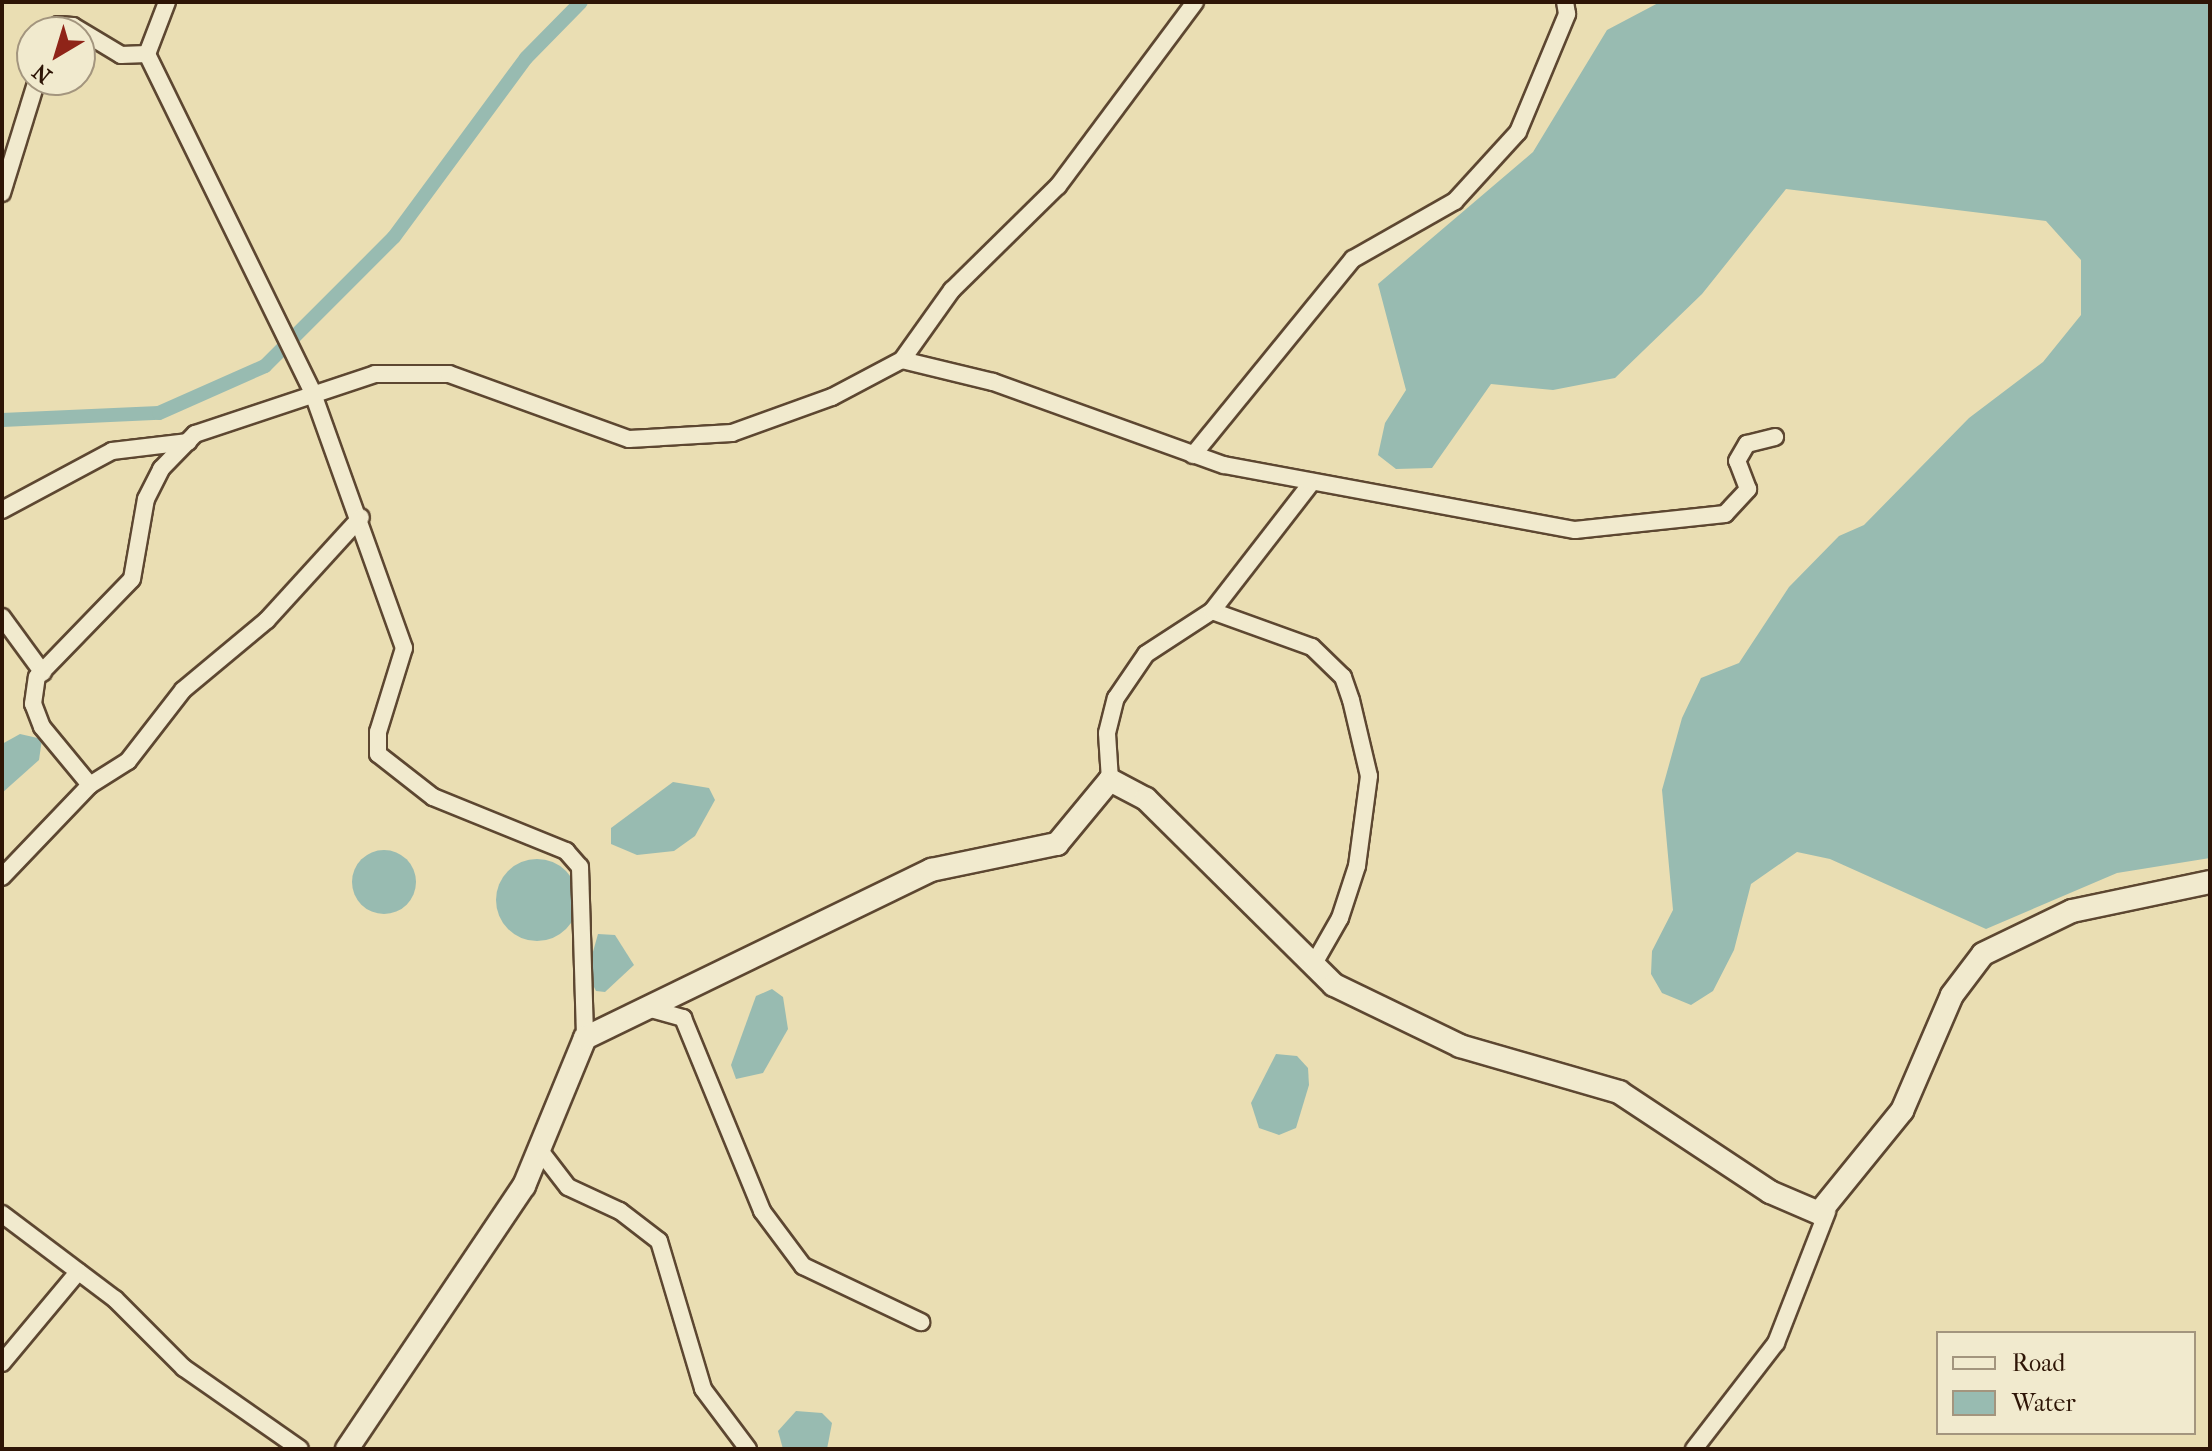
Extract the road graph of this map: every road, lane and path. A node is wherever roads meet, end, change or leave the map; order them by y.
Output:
1 (167, 2) edge
2 (1195, 2) edge
3 (1565, 2) edge
4 (96, 40) edge
5 (147, 54) junction
6 (32, 96) edge
7 (2, 193) edge
8 (902, 360) junction
9 (312, 391) junction
10 (1775, 437) dead end
11 (188, 442) junction
12 (1193, 455) junction
13 (1312, 482) junction
14 (2, 510) edge
15 (361, 517) junction
16 (1212, 611) junction
17 (2, 617) edge
18 (43, 673) junction
19 (1110, 780) junction
20 (90, 785) junction
21 (2, 877) edge
22 (2210, 882) edge
23 (1312, 967) junction
24 (644, 1007) junction
25 (585, 1038) junction
26 (541, 1152) junction
27 (1827, 1212) junction
28 (2, 1214) edge
29 (78, 1272) junction
30 (921, 1322) dead end
31 (2, 1363) edge
32 (300, 1449) edge
33 (347, 1449) edge
34 (748, 1449) edge
35 (1694, 1449) edge

1 - 5 street
2 - 8 street
3 - 12 street
4 - 5 street
5 - 9 street
6 - 7 street
8 - 9 street
8 - 12 street
9 - 11 street
9 - 15 street
10 - 13 street
11 - 14 street
11 - 18 street
12 - 13 street
13 - 16 street
15 - 20 street
15 - 25 street
16 - 19 street
16 - 23 street
17 - 18 street
18 - 20 street
19 - 23 street
19 - 24 street
20 - 21 street
22 - 27 street
23 - 27 street
24 - 25 street
24 - 30 street
25 - 26 street
26 - 33 street
26 - 34 street
27 - 35 street
28 - 29 street
29 - 31 street
29 - 32 street

